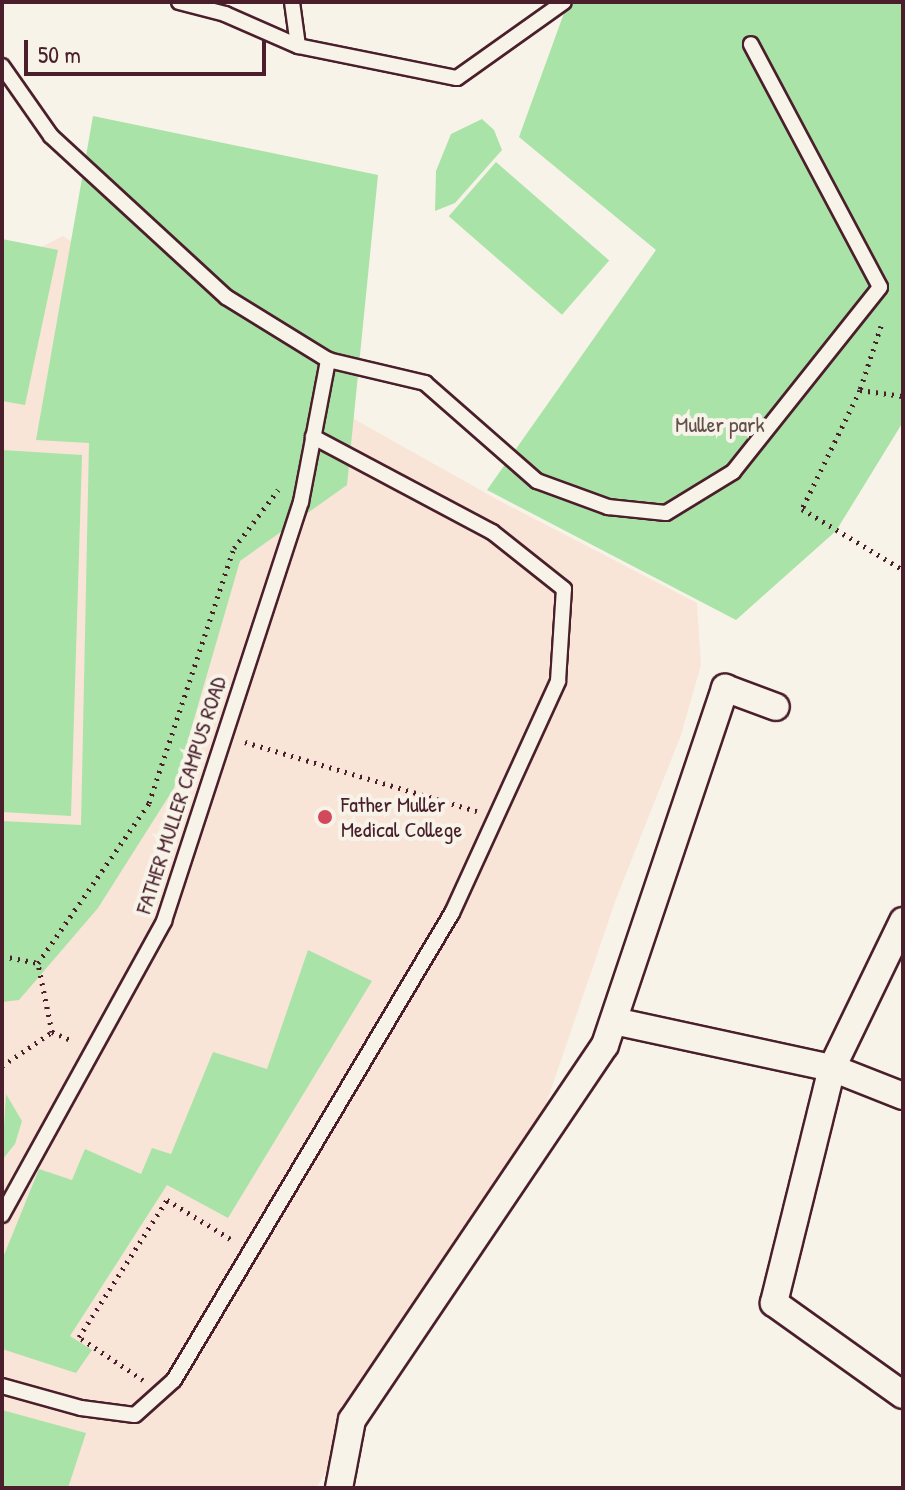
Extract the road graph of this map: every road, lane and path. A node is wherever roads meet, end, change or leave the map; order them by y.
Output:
1 (179, 2) edge
2 (292, 2) edge
3 (564, 2) edge
4 (751, 44) dead end
5 (298, 46) junction
6 (2, 66) edge
7 (884, 319) dead end
8 (328, 360) junction
9 (860, 390) junction
10 (903, 396) edge
11 (313, 437) junction
12 (282, 485) dead end
13 (903, 570) edge
14 (776, 707) dead end
15 (225, 735) junction
16 (477, 827) dead end
17 (903, 921) edge
18 (2, 956) edge
19 (38, 963) junction
20 (614, 1021) junction
21 (52, 1032) junction
22 (93, 1049) junction
23 (2, 1066) edge
24 (832, 1068) junction
25 (903, 1096) edge
26 (2, 1215) edge
27 (241, 1246) dead end
28 (2, 1386) edge
29 (143, 1392) dead end
30 (903, 1395) edge
31 (339, 1488) edge

1 - 5 lane
2 - 5 lane
3 - 5 lane
4 - 8 lane
6 - 8 lane
7 - 9 path
8 - 11 lane, FATHER MULLER CAMPUS ROAD
9 - 10 path
9 - 13 path
11 - 15 lane, FATHER MULLER CAMPUS ROAD
11 - 28 lane
12 - 19 path
14 - 20 street
15 - 16 path
15 - 22 lane, FATHER MULLER CAMPUS ROAD
17 - 24 street
18 - 19 path
19 - 21 path
20 - 24 street
20 - 31 street
21 - 22 path
21 - 23 path
22 - 26 lane, FATHER MULLER CAMPUS ROAD
24 - 25 street
24 - 30 street
27 - 29 path

